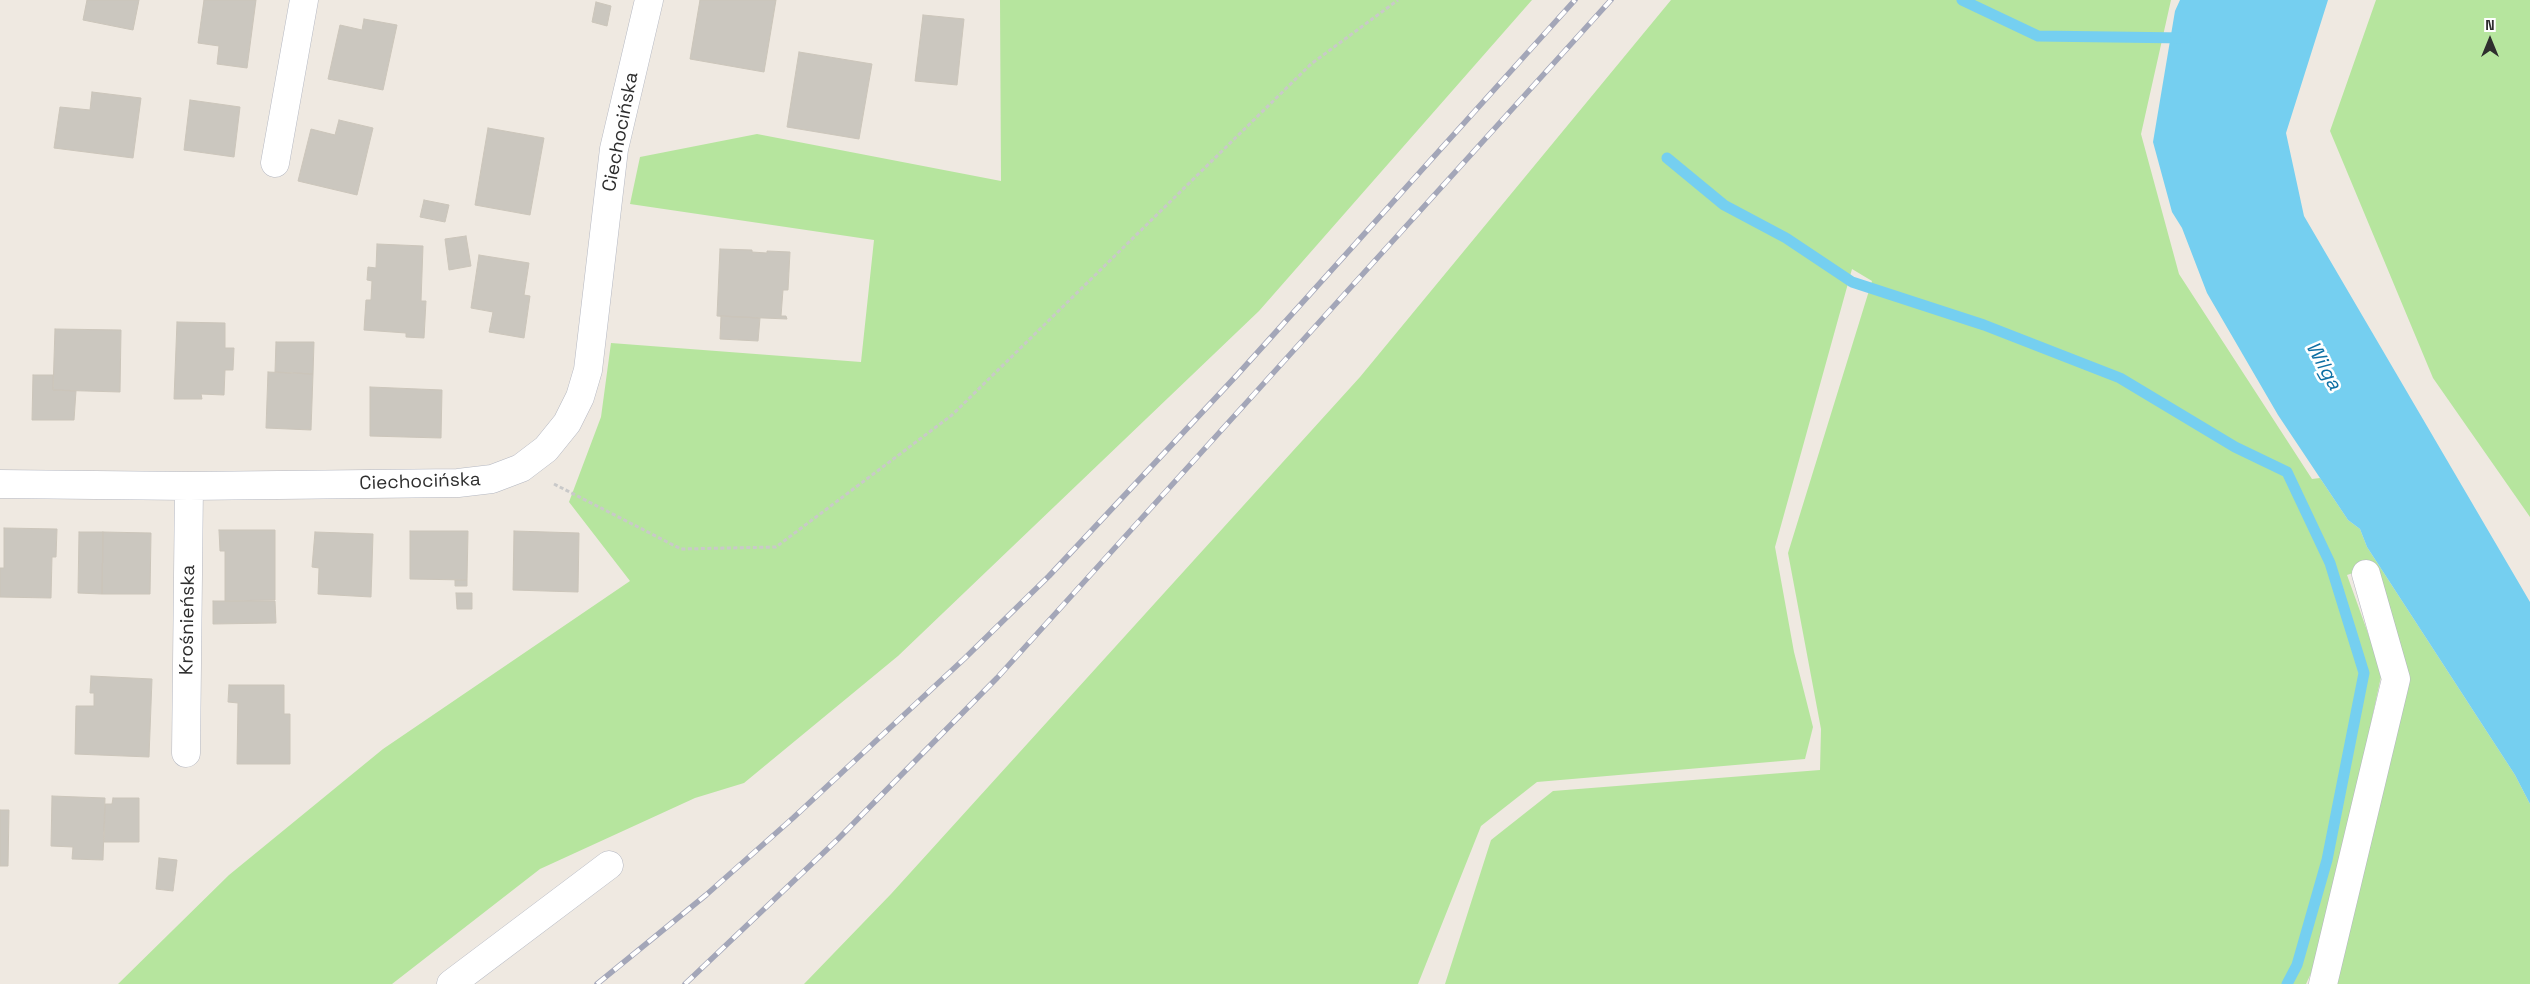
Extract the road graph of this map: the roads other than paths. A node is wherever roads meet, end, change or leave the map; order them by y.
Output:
1 (304, 0) edge
2 (649, 0) edge
3 (275, 163) dead end
4 (0, 484) edge
5 (189, 486) junction
6 (2366, 574) dead end
7 (186, 753) dead end
8 (609, 865) dead end
9 (451, 984) edge
10 (2323, 984) edge

1 - 3 street
2 - 5 street, Ciechocińska
4 - 5 street, Ciechocińska
5 - 7 street, Krośnieńska
6 - 10 street
8 - 9 street

